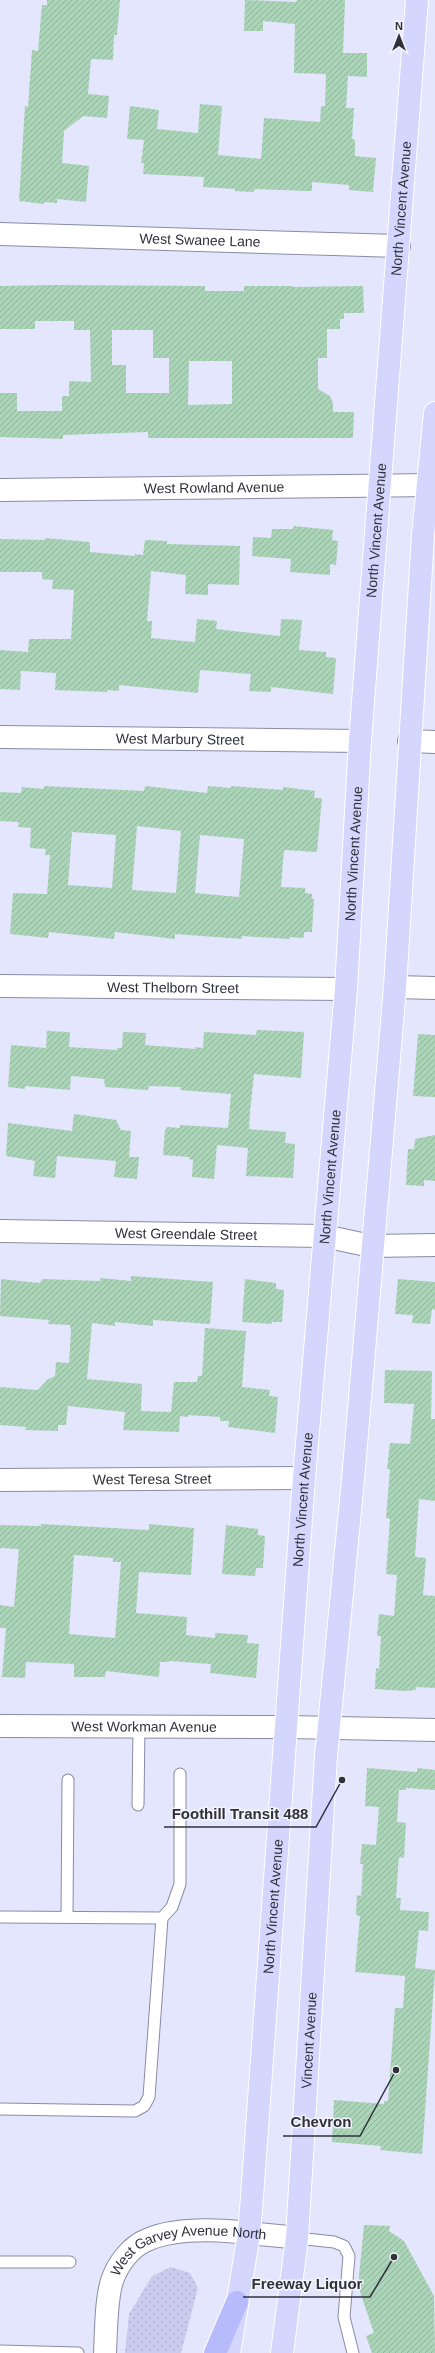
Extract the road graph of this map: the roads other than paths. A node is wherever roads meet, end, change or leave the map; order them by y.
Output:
1 (417, 0) edge
2 (0, 234) edge
3 (399, 246) junction
4 (435, 413) edge
5 (432, 485) edge
6 (379, 487) junction
7 (0, 490) edge
8 (0, 737) edge
9 (360, 741) junction
10 (409, 742) junction
11 (435, 742) edge
12 (0, 986) edge
13 (394, 987) junction
14 (435, 988) edge
15 (346, 989) junction
16 (0, 1231) edge
17 (324, 1236) junction
18 (435, 1245) edge
19 (371, 1246) junction
20 (304, 1478) junction
21 (0, 1480) edge
22 (0, 1726) edge
23 (139, 1726) junction
24 (288, 1727) junction
25 (328, 1727) junction
26 (435, 1730) edge
27 (180, 1774) dead end
28 (68, 1780) dead end
29 (138, 1805) dead end
30 (0, 1917) edge
31 (67, 1918) junction
32 (162, 1918) junction
33 (0, 2109) edge
34 (249, 2234) junction
35 (297, 2238) junction
36 (0, 2262) edge
37 (70, 2262) dead end
38 (237, 2302) junction
39 (0, 2351) edge
40 (78, 2353) edge
41 (105, 2353) edge
42 (215, 2353) edge
43 (229, 2353) edge
44 (282, 2353) edge
45 (353, 2353) edge

1 - 3 main road, North Vincent Avenue
2 - 3 street, West Swanee Lane
3 - 6 main road, North Vincent Avenue
4 - 5 main road
5 - 6 street, West Rowland Avenue
5 - 10 main road
6 - 7 street, West Rowland Avenue
6 - 9 main road, North Vincent Avenue
8 - 9 street, West Marbury Street
9 - 15 main road, North Vincent Avenue
10 - 11 street
10 - 13 main road
12 - 15 street, West Thelborn Street
13 - 14 street
13 - 19 main road
15 - 17 main road, North Vincent Avenue
16 - 17 street, West Greendale Street
17 - 19 street, West Greendale Street
17 - 20 main road, North Vincent Avenue
18 - 19 street, West Greendale Street
19 - 25 main road
20 - 21 street, West Teresa Street
20 - 24 main road, North Vincent Avenue
22 - 23 street, West Workman Avenue
23 - 24 street, West Workman Avenue
23 - 29 lane
24 - 25 street, West Workman Avenue
24 - 34 main road, North Vincent Avenue
25 - 26 street, West Workman Avenue
25 - 35 main road, Vincent Avenue
27 - 32 lane
28 - 31 lane
30 - 31 lane
31 - 32 lane
32 - 33 lane
34 - 35 street, West Garvey Avenue North
34 - 38 main road, North Vincent Avenue
34 - 41 street, West Garvey Avenue North
35 - 44 main road, Vincent Avenue
35 - 45 lane
36 - 37 lane
38 - 42 highway
38 - 43 main road, North Vincent Avenue
39 - 40 lane

